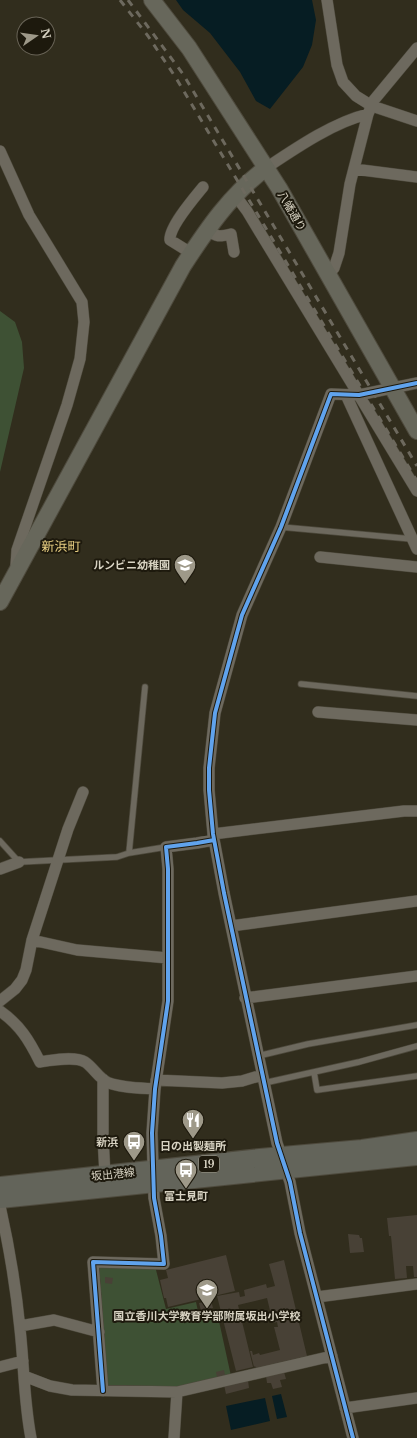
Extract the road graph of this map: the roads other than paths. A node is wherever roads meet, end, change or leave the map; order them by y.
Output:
1 (152, 0) edge
2 (329, 0) edge
3 (417, 48) edge
4 (370, 110) junction
5 (417, 121) edge
6 (0, 151) edge
7 (266, 168) junction
8 (354, 169) junction
9 (417, 177) edge
10 (203, 187) dead end
11 (236, 195) junction
12 (207, 230) junction
13 (234, 252) dead end
14 (191, 253) junction
15 (328, 274) junction
16 (417, 383) edge
17 (393, 389) junction
18 (346, 395) junction
19 (359, 395) junction
20 (417, 430) edge
21 (417, 491) edge
22 (281, 527) junction
23 (415, 544) edge
24 (320, 557) dead end
25 (417, 567) edge
26 (19, 568) junction
27 (0, 602) edge
28 (301, 684) dead end
29 (146, 687) dead end
30 (417, 696) edge
31 (318, 712) dead end
32 (417, 720) edge
33 (83, 792) dead end
34 (417, 811) edge
35 (214, 837) junction
36 (0, 841) edge
37 (166, 847) junction
38 (129, 853) junction
39 (58, 860) junction
40 (19, 862) junction
41 (0, 869) edge
42 (417, 901) edge
43 (231, 926) junction
44 (32, 940) junction
45 (168, 958) junction
46 (417, 976) edge
47 (245, 998) junction
48 (0, 1001) edge
49 (0, 1011) edge
50 (417, 1026) edge
51 (417, 1046) edge
52 (258, 1056) junction
53 (314, 1072) junction
54 (417, 1076) edge
55 (103, 1079) junction
56 (263, 1079) junction
57 (155, 1085) junction
58 (417, 1141) edge
59 (417, 1156) edge
60 (282, 1157) junction
61 (105, 1175) junction
62 (154, 1176) junction
63 (0, 1186) edge
64 (0, 1200) edge
65 (0, 1206) edge
66 (417, 1284) edge
67 (317, 1297) junction
68 (20, 1326) junction
69 (99, 1332) junction
70 (332, 1356) junction
71 (23, 1361) junction
72 (0, 1367) edge
73 (24, 1376) junction
74 (103, 1391) junction
75 (176, 1392) junction
76 (417, 1398) edge
77 (346, 1408) junction
78 (31, 1438) edge
79 (174, 1438) edge
80 (353, 1438) edge

1 - 7 street, 八幡通り
2 - 4 street
3 - 4 street
4 - 5 street
4 - 7 street
4 - 8 street
6 - 26 street
7 - 11 street
7 - 15 street, 八幡通り
8 - 9 street
8 - 15 street
10 - 14 street
11 - 12 street
11 - 19 street
12 - 13 street
12 - 14 street
14 - 26 street
15 - 17 street, 八幡通り
16 - 17 street
17 - 19 street
17 - 20 street, 八幡通り
18 - 19 street
18 - 22 street
18 - 23 street
19 - 21 street
22 - 23 lane
22 - 35 street
24 - 25 street
26 - 27 street
28 - 30 lane
29 - 38 lane
31 - 32 street
33 - 39 street
34 - 35 street
35 - 37 street
35 - 43 street
36 - 40 lane
37 - 38 lane
37 - 45 street
38 - 39 lane
39 - 40 lane
39 - 44 street
40 - 41 street
42 - 43 street
43 - 47 street
44 - 45 street
44 - 48 street
45 - 57 street
46 - 47 street
47 - 52 street
49 - 55 street
50 - 52 lane
51 - 53 lane
52 - 56 street
53 - 54 lane
53 - 56 lane
55 - 57 street
55 - 61 street
56 - 57 street
56 - 60 street
57 - 62 street
58 - 60 main road, 坂出港線 / 19
59 - 60 main road, 坂出港線 / 19
60 - 62 main road, 坂出港線 / 19
60 - 67 street
61 - 62 main road, 坂出港線 / 19
61 - 63 main road, 坂出港線 / 19
62 - 64 main road, 坂出港線 / 19
62 - 69 street
65 - 68 street
66 - 67 street
67 - 70 street
68 - 69 street
68 - 71 street
69 - 74 street
70 - 75 street
70 - 77 street
71 - 72 street
71 - 73 street
73 - 74 street
73 - 78 street
74 - 75 street
75 - 79 street
76 - 77 street
77 - 80 street

